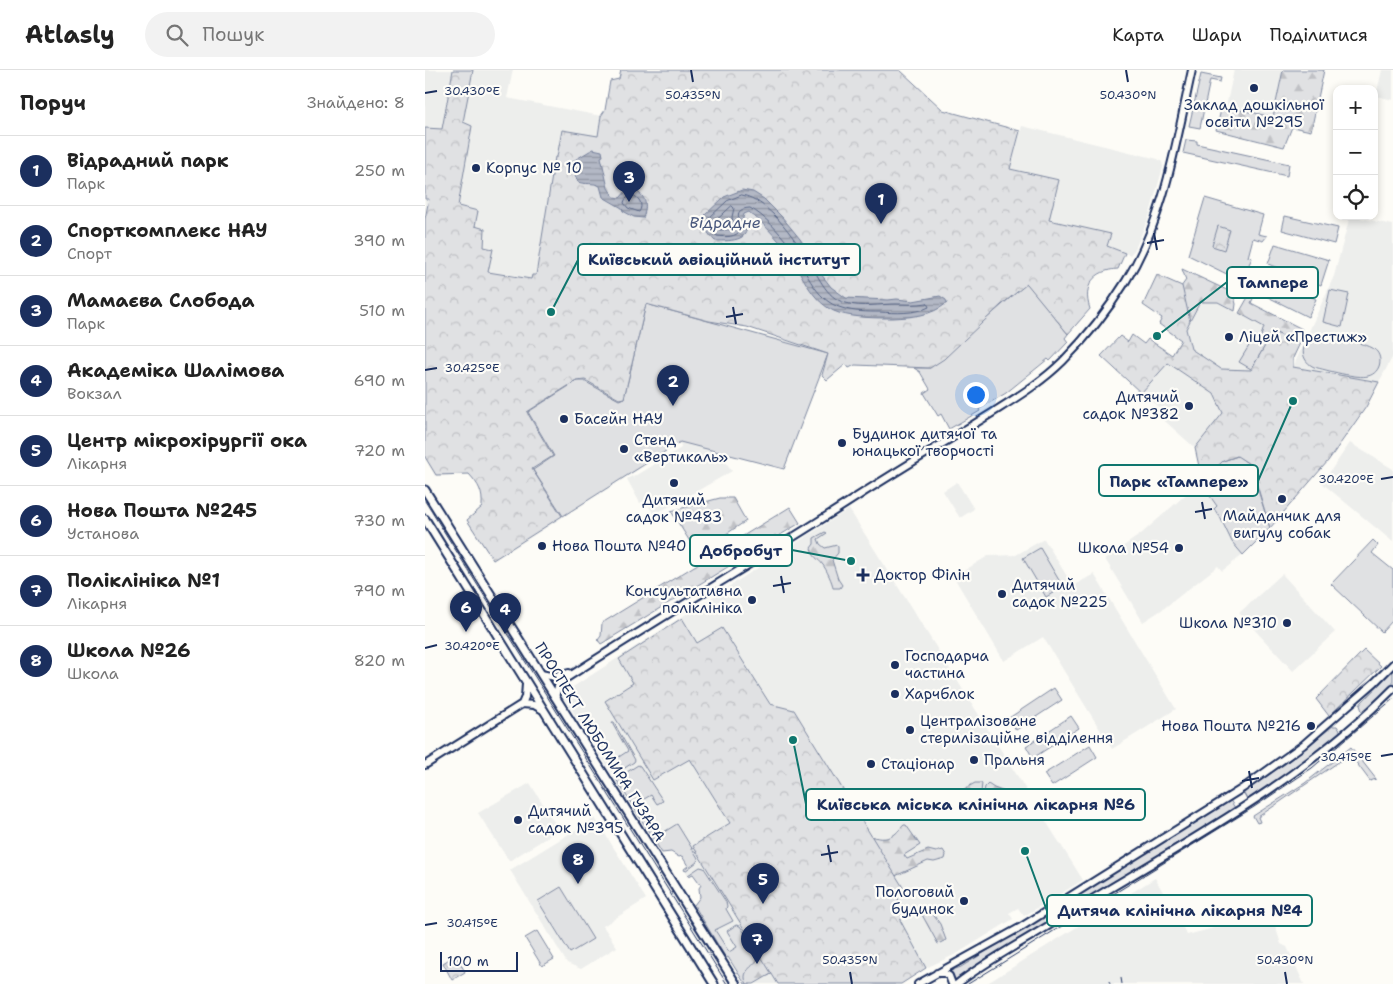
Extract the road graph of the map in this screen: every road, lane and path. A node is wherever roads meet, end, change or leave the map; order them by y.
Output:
1 (1191, 70) edge
2 (425, 490) edge
3 (425, 519) edge
4 (1393, 664) edge
5 (541, 674) junction
6 (526, 684) junction
7 (1393, 689) edge
8 (555, 696) junction
9 (522, 704) junction
10 (541, 708) junction
11 (425, 764) edge
12 (937, 973) junction
13 (714, 984) edge
14 (736, 984) edge
15 (919, 984) edge
16 (952, 984) edge
17 (957, 984) edge

1 - 5 street
1 - 8 street
2 - 5 main road, ПРОСПЕКТ ЛЮБОМИРА ГУЗАРА
3 - 6 main road, ПРОСПЕКТ ЛЮБОМИРА ГУЗАРА
4 - 12 street
5 - 8 main road, ПРОСПЕКТ ЛЮБОМИРА ГУЗАРА
6 - 9 street
6 - 10 main road, ПРОСПЕКТ ЛЮБОМИРА ГУЗАРА
7 - 17 street
8 - 14 main road, ПРОСПЕКТ ЛЮБОМИРА ГУЗАРА
9 - 10 street
9 - 11 street
10 - 13 main road, ПРОСПЕКТ ЛЮБОМИРА ГУЗАРА
12 - 15 street
12 - 16 street

